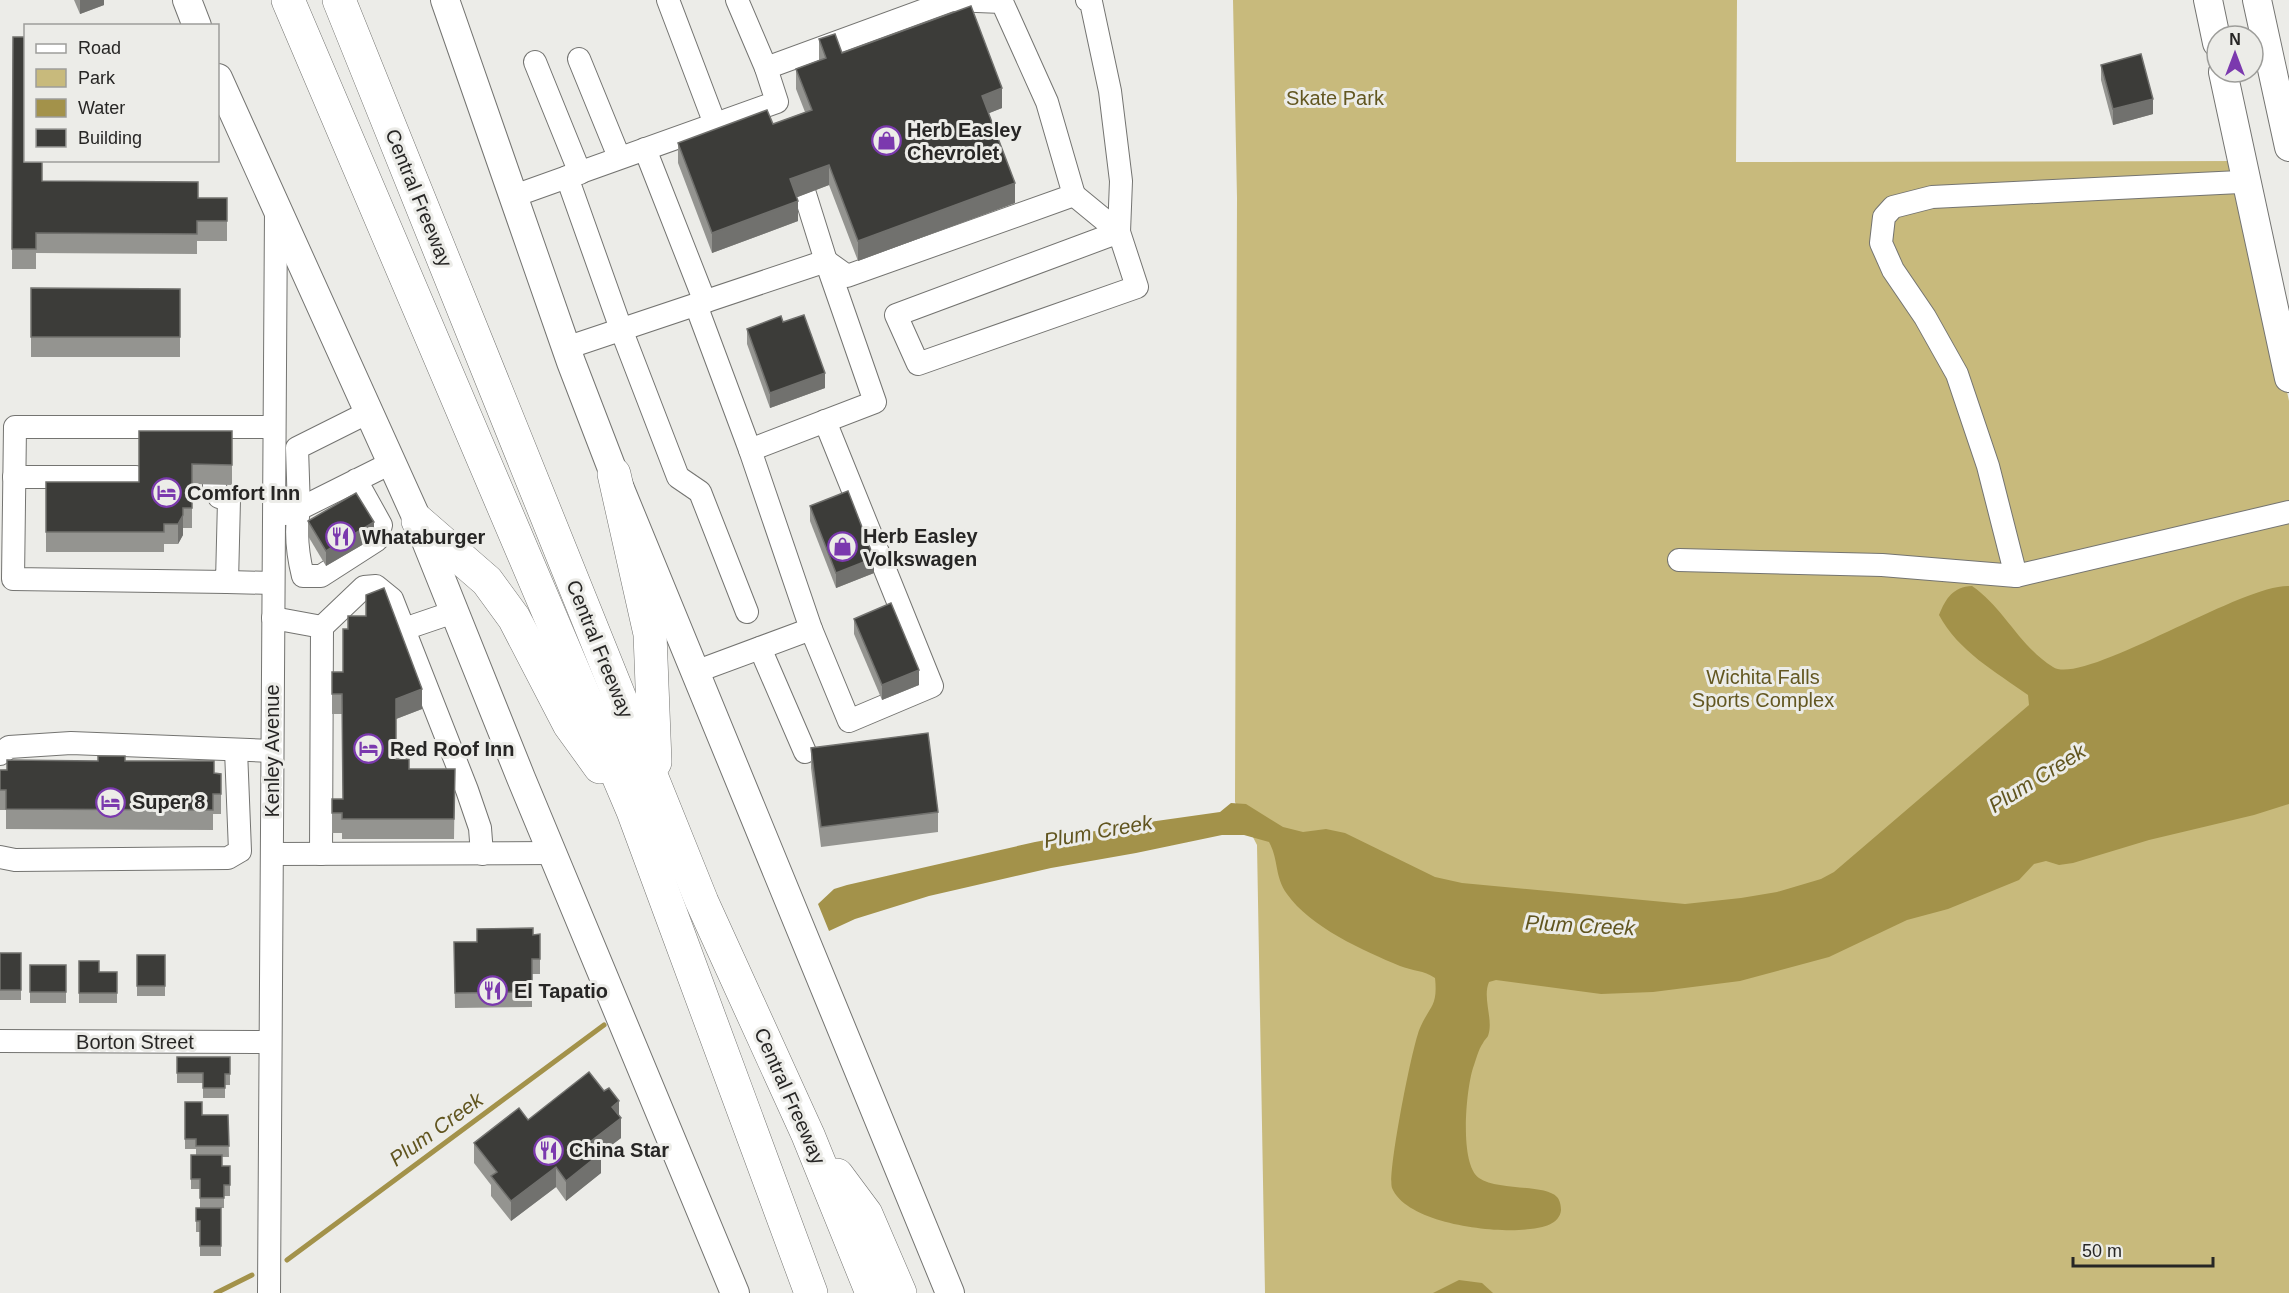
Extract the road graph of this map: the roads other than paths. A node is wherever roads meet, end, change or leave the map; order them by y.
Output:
1 (187, 0) edge
2 (288, 0) edge
3 (339, 0) edge
4 (445, 0) edge
5 (668, 0) edge
6 (738, 0) edge
7 (1087, 0) edge
8 (2208, 0) edge
9 (2258, 0) edge
10 (1006, 1) edge
11 (895, 10) edge
12 (196, 24) edge
13 (2213, 24) edge
14 (579, 59) dead end
15 (535, 62) dead end
16 (766, 68) junction
17 (219, 80) edge
18 (2226, 84) edge
19 (715, 124) junction
20 (2289, 147) edge
21 (645, 149) junction
22 (619, 157) junction
23 (573, 175) junction
24 (2246, 179) junction
25 (805, 194) edge
26 (1074, 195) junction
27 (514, 196) junction
28 (276, 208) junction
29 (1119, 232) junction
30 (826, 261) junction
31 (700, 303) junction
32 (621, 329) junction
33 (566, 348) junction
34 (2289, 378) edge
35 (369, 412) junction
36 (825, 421) junction
37 (215, 426) junction
38 (274, 427) junction
39 (750, 450) junction
40 (215, 451) edge
41 (392, 463) junction
42 (614, 474) junction
43 (14, 477) junction
44 (136, 477) edge
45 (356, 480) junction
46 (214, 485) dead end
47 (299, 509) junction
48 (2289, 512) edge
49 (274, 518) junction
50 (418, 521) junction
51 (1679, 560) dead end
52 (2016, 576) junction
53 (227, 582) junction
54 (273, 583) junction
55 (454, 612) junction
56 (747, 612) dead end
57 (273, 618) junction
58 (322, 627) junction
59 (355, 627) edge
60 (397, 627) junction
61 (811, 629) junction
62 (760, 648) junction
63 (695, 672) junction
64 (236, 750) junction
65 (272, 751) junction
66 (805, 752) dead end
67 (0, 754) edge
68 (656, 788) junction
69 (633, 811) junction
70 (553, 853) junction
71 (272, 854) junction
72 (321, 854) junction
73 (482, 854) junction
74 (0, 857) edge
75 (0, 1041) edge
76 (270, 1042) junction
77 (808, 1135) junction
78 (269, 1293) edge
79 (735, 1293) edge
80 (812, 1293) edge
81 (872, 1293) edge
82 (900, 1293) edge
83 (950, 1293) edge

1 - 12 main road
2 - 69 highway, Central Freeway
3 - 68 highway, Central Freeway
4 - 27 main road
5 - 19 street
6 - 16 street
7 - 29 street
8 - 13 main road
9 - 20 main road
10 - 11 street
10 - 26 street
11 - 16 street
14 - 22 street
15 - 23 street
16 - 19 street
17 - 28 main road
18 - 24 main road
19 - 21 street
21 - 22 street
21 - 31 street
22 - 23 street
23 - 27 street
23 - 32 street
24 - 34 main road
24 - 52 street
25 - 30 street
26 - 29 street
26 - 30 street
27 - 33 main road
28 - 35 main road
28 - 38 street, Kenley Avenue
29 - 29 street
30 - 31 street
30 - 36 street
31 - 32 street
31 - 39 street
32 - 33 street
32 - 56 street
33 - 42 main road
35 - 41 main road
35 - 47 street
36 - 39 street
36 - 61 street
37 - 38 street
37 - 40 street
37 - 43 street
38 - 49 street, Kenley Avenue
39 - 61 street
41 - 45 street
41 - 50 main road
42 - 63 main road
42 - 68 highway
43 - 44 street
43 - 53 street
45 - 47 street
45 - 47 street
46 - 53 street
47 - 49 street
48 - 52 street
49 - 54 street, Kenley Avenue
50 - 55 main road
50 - 69 highway
51 - 52 street
53 - 54 street
54 - 57 street, Kenley Avenue
55 - 60 street
55 - 70 main road
57 - 58 street
57 - 65 street, Kenley Avenue
58 - 59 street
58 - 60 street
58 - 72 street
60 - 73 street
61 - 62 street
62 - 63 street
62 - 66 street
63 - 83 main road
64 - 65 street
64 - 67 street
64 - 74 street
65 - 71 street, Kenley Avenue
68 - 77 highway, Central Freeway
69 - 80 highway, Central Freeway
70 - 73 street
70 - 79 main road
71 - 72 street
71 - 76 street, Kenley Avenue
72 - 73 street
75 - 76 street, Borton Street
76 - 78 street, Kenley Avenue
77 - 81 highway, Central Freeway
77 - 82 highway

